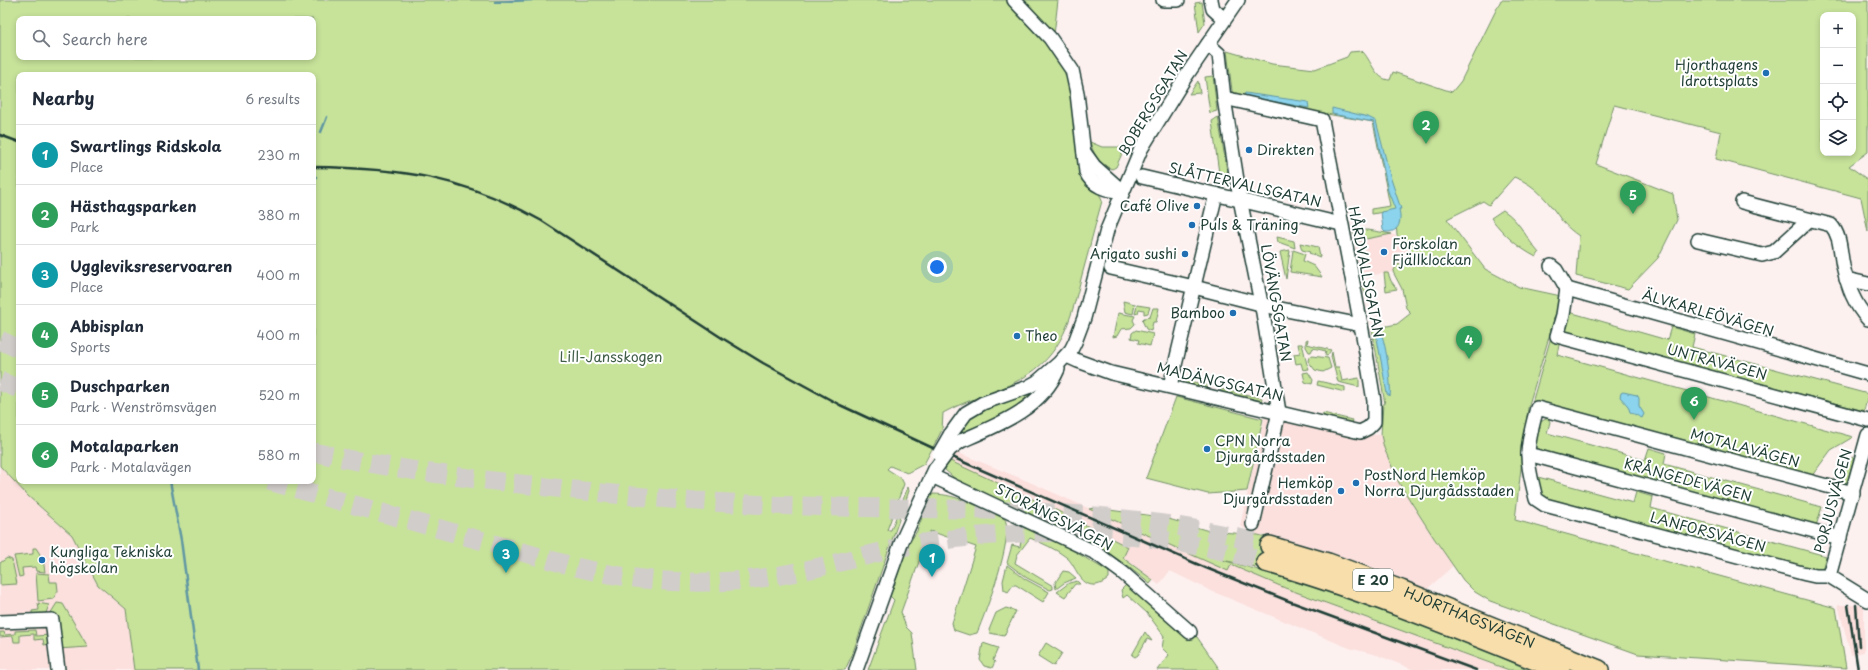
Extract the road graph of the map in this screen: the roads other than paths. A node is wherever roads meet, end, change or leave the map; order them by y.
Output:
1 (1014, 0) edge
2 (1163, 0) edge
3 (1178, 0) edge
4 (1211, 0) edge
5 (1238, 0) edge
6 (1224, 19) junction
7 (1208, 44) junction
8 (1224, 98) junction
9 (1142, 177) dead end
10 (1122, 191) junction
11 (1216, 194) junction
12 (1240, 199) junction
13 (1742, 202) dead end
14 (1809, 220) junction
15 (1341, 224) junction
16 (1698, 240) dead end
17 (1551, 266) dead end
18 (1111, 268) dead end
19 (1846, 279) junction
20 (1868, 284) edge
21 (1194, 287) junction
22 (1567, 290) junction
23 (1261, 305) junction
24 (1868, 319) edge
25 (1361, 326) junction
26 (1063, 359) junction
27 (1868, 374) edge
28 (1170, 386) junction
29 (1279, 412) junction
30 (1868, 420) edge
31 (1368, 428) joint
32 (1868, 435) edge
33 (956, 438) junction
34 (1528, 454) junction
35 (934, 472) junction
36 (1852, 493) junction
37 (1253, 524) dead end
38 (1840, 538) junction
39 (1829, 576) junction
40 (1868, 600) edge
41 (0, 622) edge
42 (1190, 632) dead end
43 (58, 670) edge
44 (856, 670) edge
45 (1560, 670) edge
46 (1599, 670) edge

1 - 10 street
2 - 3 street
4 - 6 street
5 - 6 street, BOBERGSGATAN
6 - 7 street, BOBERGSGATAN
7 - 8 street, LÖVÄNGSGATAN
7 - 10 street, BOBERGSGATAN
8 - 12 street, LÖVÄNGSGATAN
8 - 15 street, HÅRDVALLSGATAN
9 - 11 street, SLÅTTERVALLSGATAN
10 - 26 street, BOBERGSGATAN
11 - 12 street, SLÅTTERVALLSGATAN
11 - 21 street
12 - 15 street, SLÅTTERVALLSGATAN
12 - 23 street, LÖVÄNGSGATAN
13 - 14 street
14 - 16 street
14 - 19 street
15 - 25 street, HÅRDVALLSGATAN
17 - 22 street
18 - 21 street
19 - 20 street
19 - 24 street
21 - 23 street
21 - 28 street
22 - 27 street, ÄLVKARLEÖVÄGEN
22 - 30 street, UNTRAVÄGEN
23 - 25 street
23 - 29 street, LÖVÄNGSGATAN
25 - 31 street, HÅRDVALLSGATAN
26 - 28 street, MADÄNGSGATAN
26 - 33 street, BOBERGSGATAN
26 - 33 street, BOBERGSGATAN
28 - 29 street, MADÄNGSGATAN
29 - 31 street, MADÄNGSGATAN
29 - 37 street, LÖVÄNGSGATAN
32 - 36 street, PORJUSVÄGEN
33 - 35 street, bridge
34 - 36 street, MOTALAVÄGEN
34 - 38 street, KRÅNGEDEVÄGEN
34 - 39 street, LANFORSVÄGEN
35 - 42 street, STORÄNGSVÄGEN
35 - 44 street
36 - 38 street, PORJUSVÄGEN
38 - 39 street, PORJUSVÄGEN
39 - 40 street, LANFORSVÄGEN
41 - 43 street
45 - 46 highway, HJORTHAGSVÄGEN / E 20

